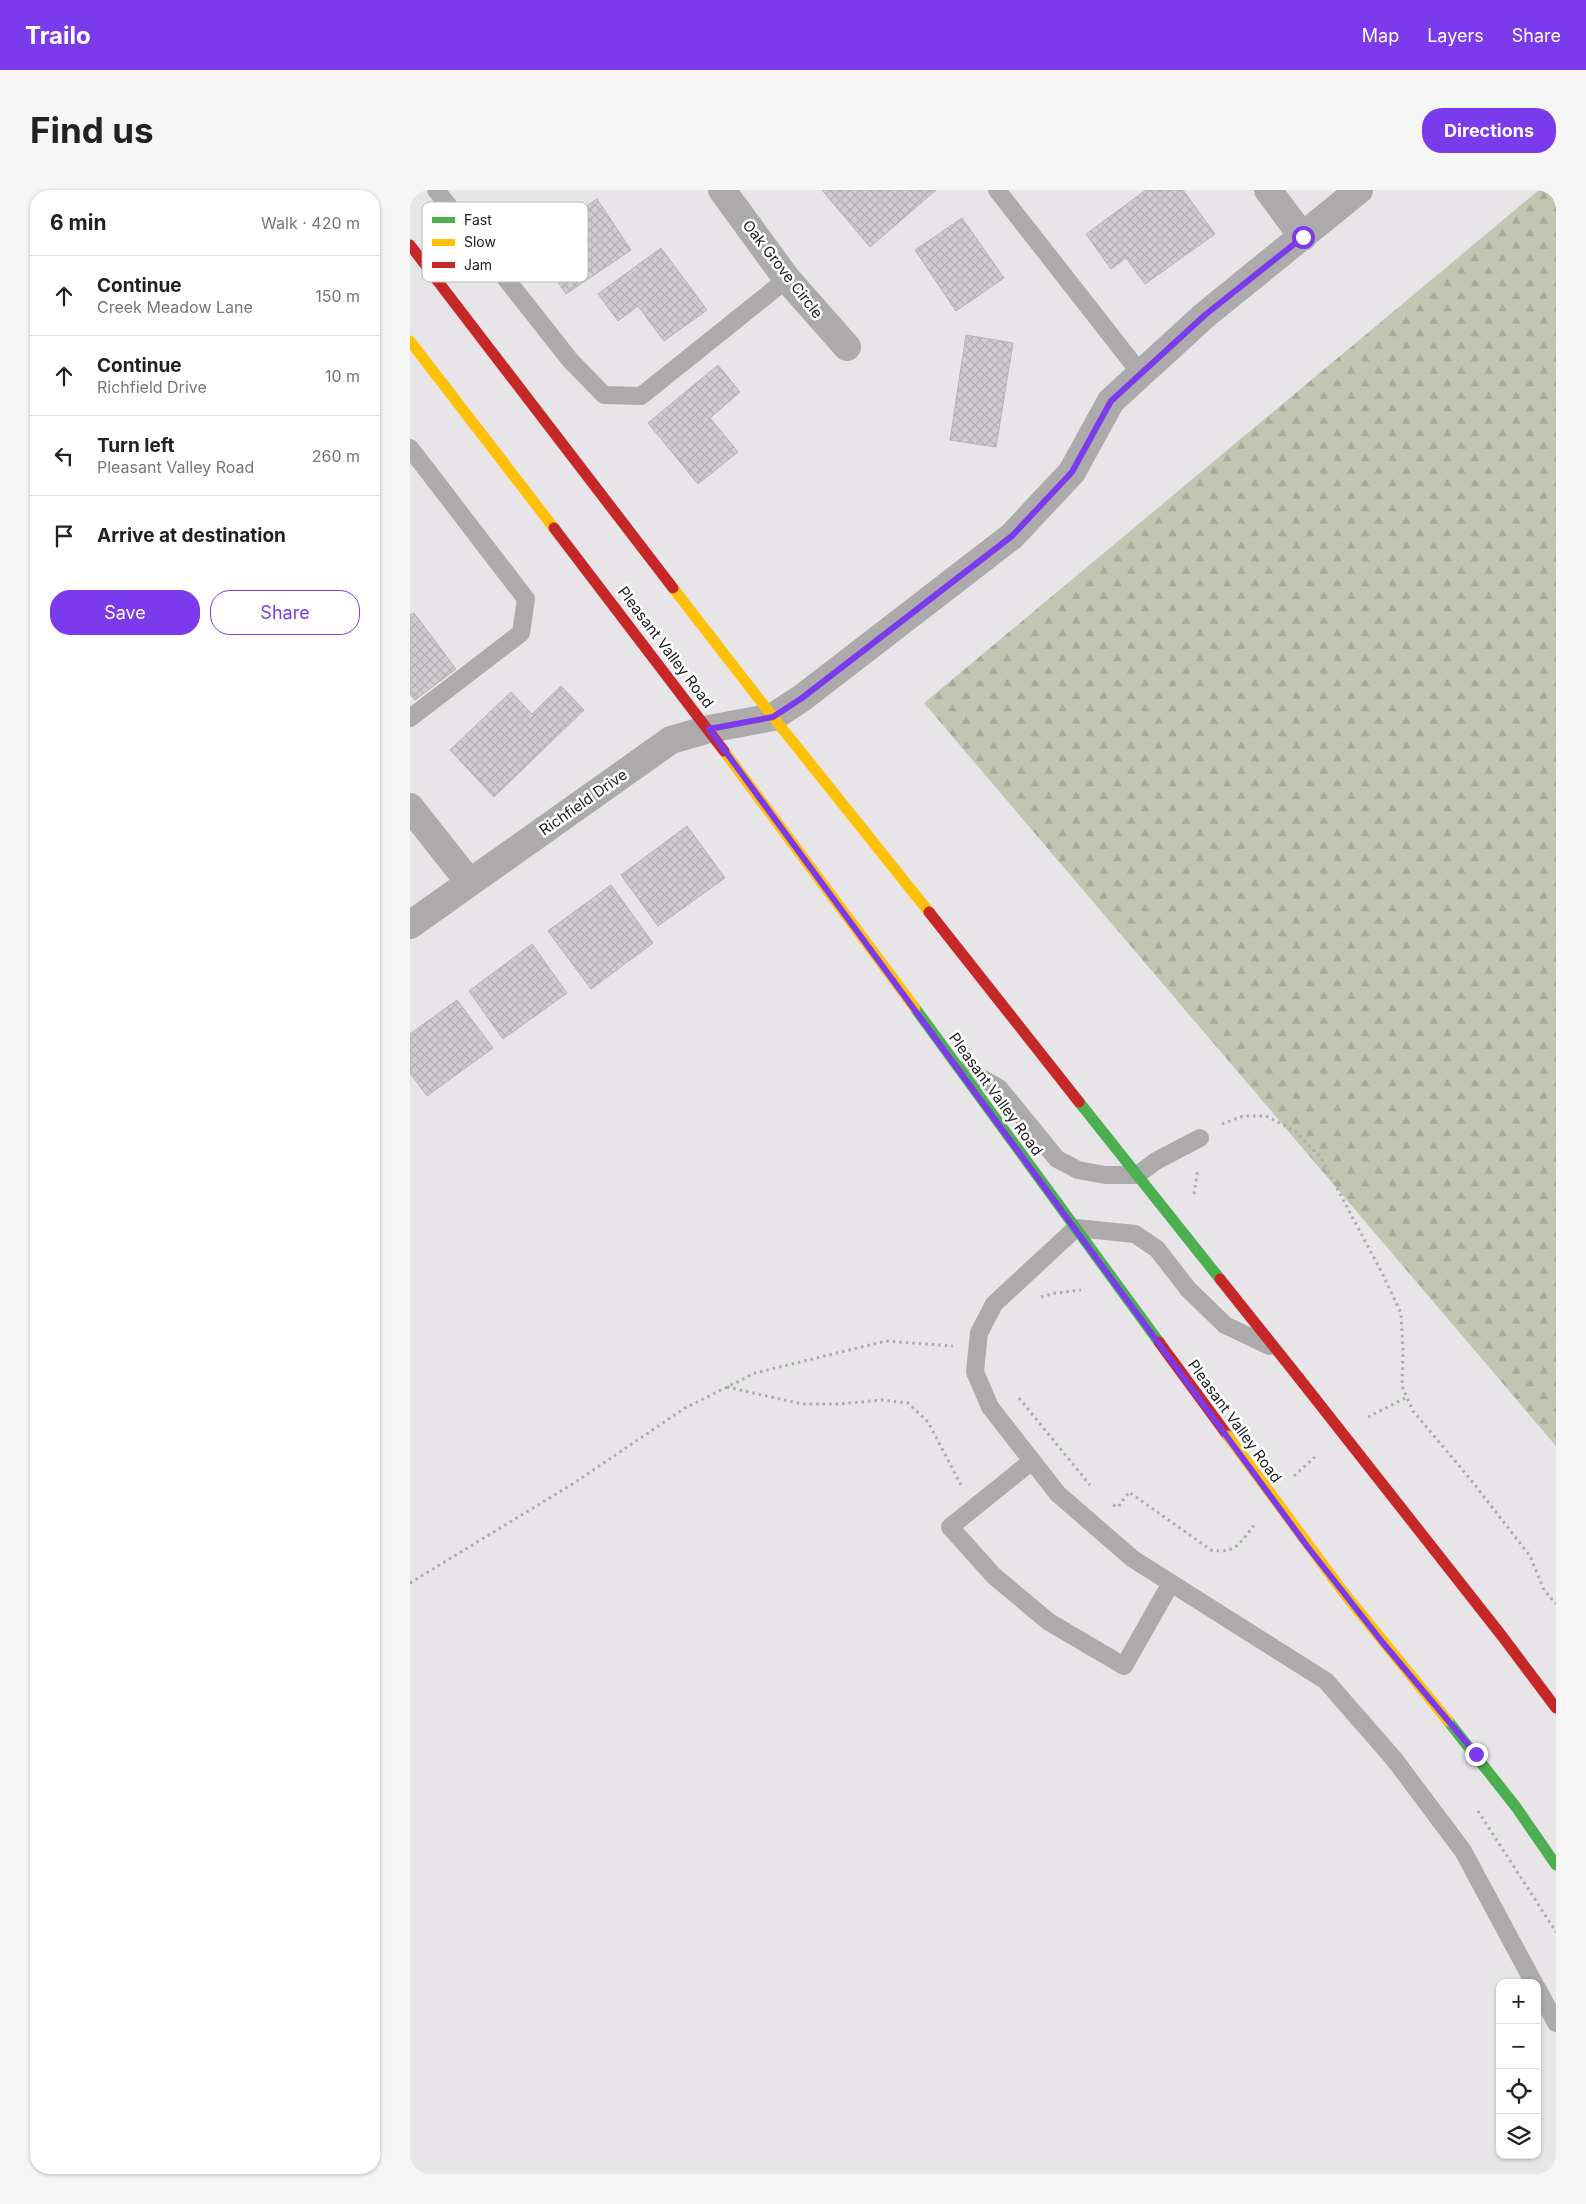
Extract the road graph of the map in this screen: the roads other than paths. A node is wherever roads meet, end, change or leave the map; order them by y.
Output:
1 (436, 190) edge
2 (722, 190) edge
3 (997, 190) edge
4 (1268, 190) edge
5 (1359, 190) edge
6 (445, 202) edge
7 (1303, 237) junction
8 (410, 245) edge
9 (422, 261) edge
10 (787, 279) junction
11 (438, 282) edge
12 (509, 282) edge
13 (410, 341) edge
14 (847, 347) dead end
15 (1141, 374) junction
16 (410, 448) edge
17 (773, 717) junction
18 (410, 718) edge
19 (709, 729) junction
20 (410, 807) edge
21 (469, 882) junction
22 (410, 925) edge
23 (954, 1063) junction
24 (1200, 1138) road end
25 (1137, 1175) junction
26 (1076, 1228) junction
27 (1276, 1349) junction
28 (1032, 1461) junction
29 (1172, 1583) junction
30 (1556, 1708) edge
31 (1556, 1865) edge
32 (1532, 1979) edge
33 (1541, 1995) edge
34 (1556, 2022) edge

1 - 6 lane
2 - 10 street, Oak Grove Circle
3 - 15 lane
4 - 7 street
5 - 7 street
7 - 15 street
8 - 9 main road
10 - 12 lane
10 - 14 street, Oak Grove Circle
11 - 17 main road
13 - 19 main road, Pleasant Valley Road
15 - 17 street
16 - 18 lane
17 - 19 street, Richfield Drive
17 - 25 main road
19 - 21 street, Richfield Drive
19 - 23 main road, Pleasant Valley Road
20 - 21 street
21 - 22 street, Richfield Drive
23 - 25 lane
23 - 26 main road, Pleasant Valley Road
24 - 25 lane
25 - 27 main road
26 - 27 lane
26 - 28 lane
26 - 31 main road, Pleasant Valley Road, bridge
27 - 30 main road, bridge
28 - 29 lane
28 - 29 lane
29 - 32 lane
33 - 34 lane

